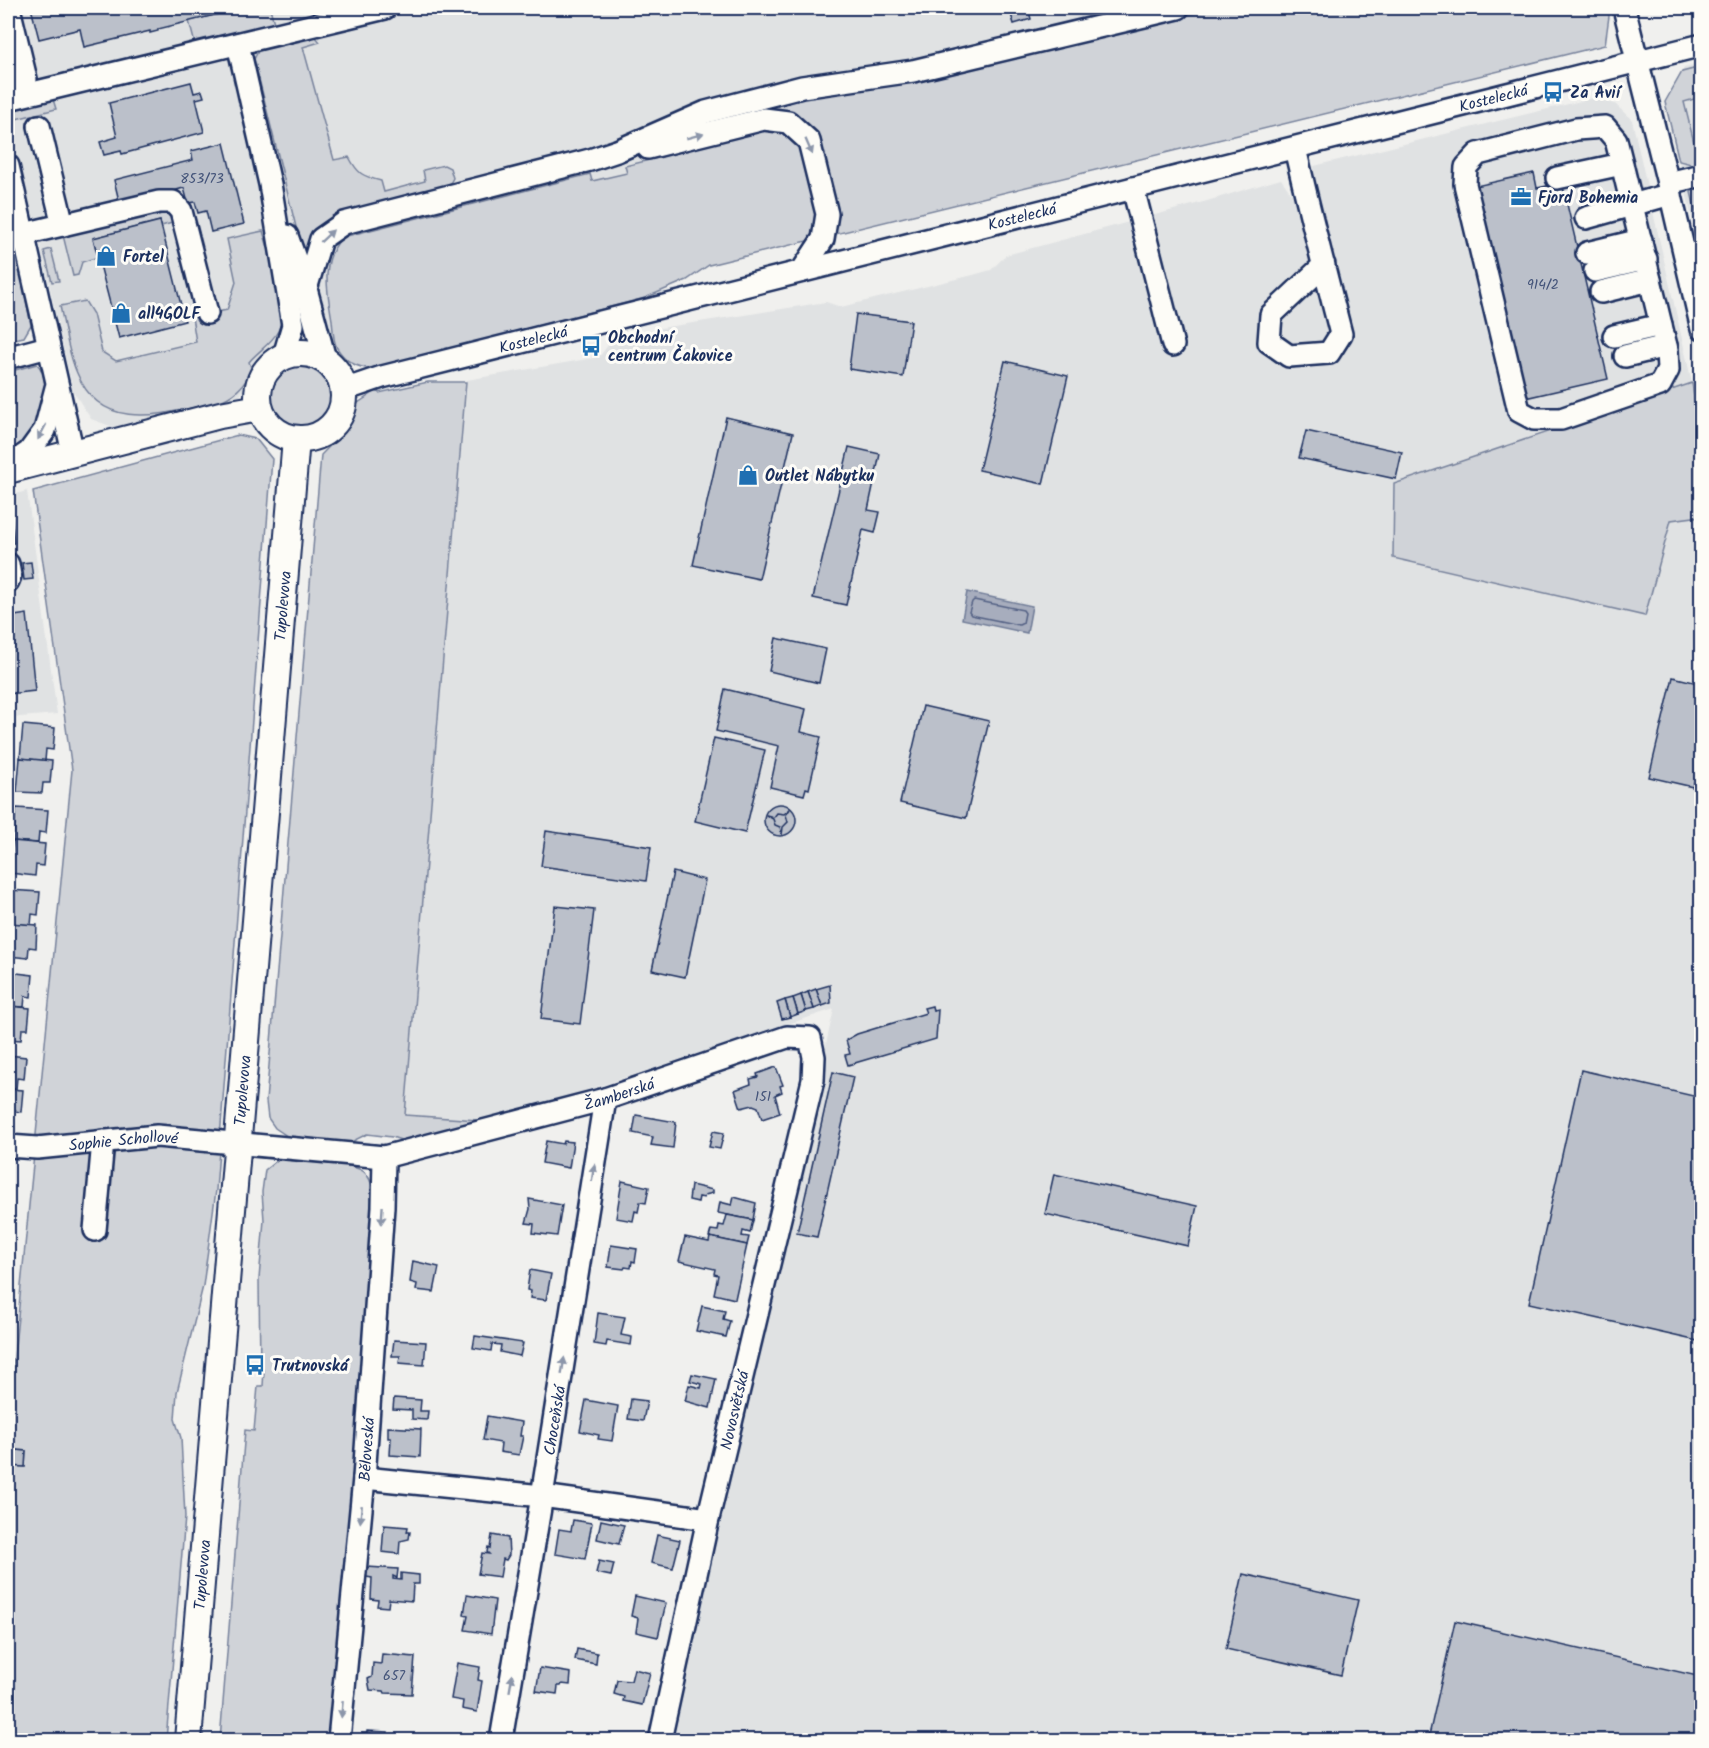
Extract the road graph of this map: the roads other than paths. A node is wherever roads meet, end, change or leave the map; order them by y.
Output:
1 (9, 8) edge
2 (385, 8) edge
3 (1178, 8) edge
4 (1624, 8) edge
5 (238, 44) junction
6 (1701, 45) edge
7 (1638, 61) junction
8 (8, 87) edge
9 (8, 99) edge
10 (39, 126) dead end
11 (1294, 148) junction
12 (617, 151) junction
13 (1622, 164) junction
14 (8, 166) edge
15 (1701, 175) edge
16 (1557, 178) dead end
17 (270, 184) junction
18 (1133, 188) junction
19 (1670, 189) junction
20 (1633, 204) junction
21 (1586, 218) dead end
22 (63, 225) junction
23 (24, 234) junction
24 (1643, 249) junction
25 (1591, 262) dead end
26 (1324, 265) dead end
27 (802, 271) junction
28 (1650, 279) junction
29 (306, 289) junction
30 (1601, 292) dead end
31 (207, 313) dead end
32 (1701, 329) edge
33 (1614, 336) dead end
34 (1664, 336) junction
35 (1173, 345) dead end
36 (48, 347) junction
37 (8, 353) edge
38 (284, 356) junction
39 (1625, 356) dead end
40 (325, 359) junction
41 (57, 385) junction
42 (344, 390) junction
43 (259, 408) junction
44 (296, 439) junction
45 (74, 453) junction
46 (8, 468) edge
47 (8, 564) edge
48 (8, 580) edge
49 (813, 1080) joint
50 (605, 1099) junction
51 (103, 1140) junction
52 (237, 1142) junction
53 (8, 1146) edge
54 (384, 1157) junction
55 (95, 1230) dead end
56 (364, 1479) junction
57 (542, 1496) junction
58 (708, 1520) junction
59 (188, 1740) edge
60 (339, 1740) edge
61 (501, 1740) edge
62 (660, 1740) edge

1 - 8 street
2 - 5 street
3 - 12 street
4 - 7 street
5 - 9 street
5 - 17 street
6 - 7 street, Kostelecká
7 - 11 street, Kostelecká
7 - 19 street
10 - 22 street
11 - 18 street, Kostelecká
11 - 26 street
12 -> 27 street
29 -> 12 street
13 - 16 street
13 - 20 street
13 - 34 street
14 - 23 street
15 - 19 street
17 - 29 street
17 - 38 street
18 - 27 street, Kostelecká
18 - 35 street
19 - 20 street
19 - 32 street
20 - 21 street
20 - 24 street
22 - 23 street
22 - 31 street
23 - 36 street
24 - 25 street
24 - 28 street
27 - 42 street, Kostelecká
28 - 30 street
28 - 34 street
29 - 40 street
33 - 34 street
34 - 39 street
36 - 37 street
36 - 41 street
38 - 40 main road
38 - 43 main road
40 - 42 main road
41 - 45 street
41 -> 46 street
42 - 44 main road
43 - 44 main road
43 - 45 main road
44 - 52 main road, Tupolevova
45 - 46 main road
47 - 48 street
49 - 50 street, Žamberská
49 - 58 street, Novosvětská
50 - 54 street, Žamberská
57 -> 50 street, Choceňská
51 - 52 street, Sophie Schollové
51 - 53 street, Sophie Schollové
51 - 55 street
52 - 54 street, Sophie Schollové
52 - 59 main road, Tupolevova
54 -> 56 street, Běloveská
56 - 57 street
56 -> 60 street, Běloveská
57 - 58 street
61 -> 57 street, Choceňská
58 - 62 street, Novosvětská

